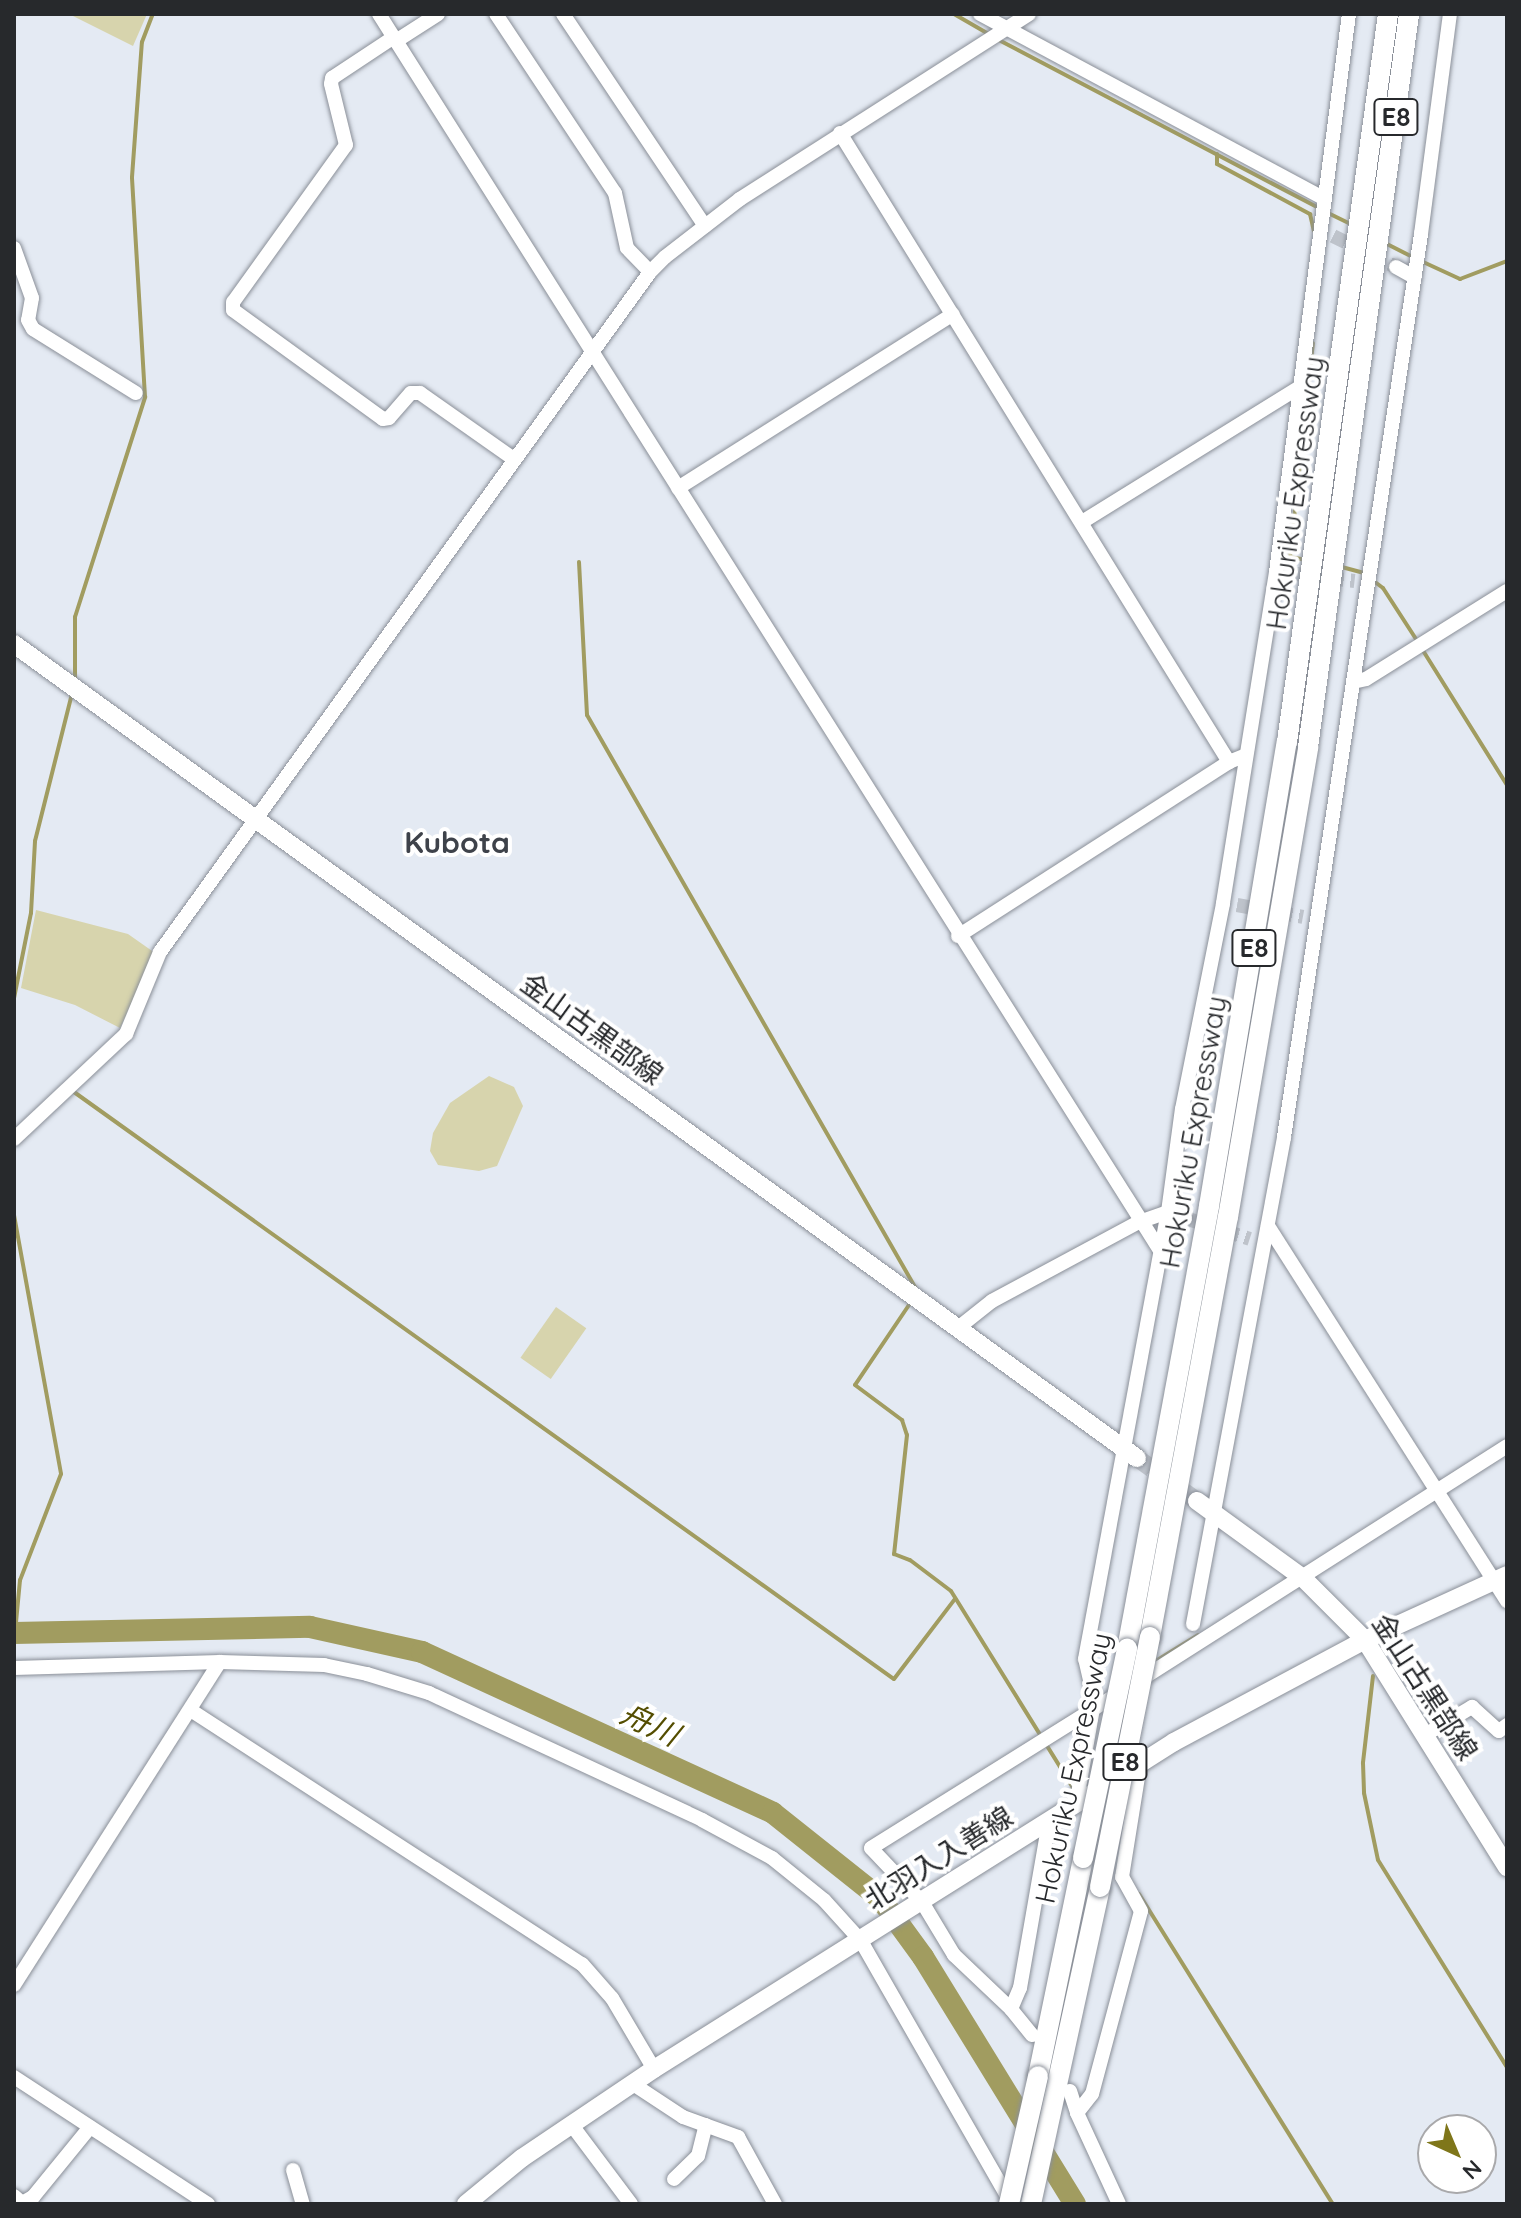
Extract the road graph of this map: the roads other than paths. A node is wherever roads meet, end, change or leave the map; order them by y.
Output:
1 (379, 14) edge
2 (438, 14) edge
3 (496, 14) edge
4 (563, 14) edge
5 (980, 14) edge
6 (1029, 14) edge
7 (1349, 14) edge
8 (1388, 14) edge
9 (1409, 14) edge
10 (1450, 14) edge
11 (1005, 29) junction
12 (395, 39) junction
13 (840, 133) junction
14 (1325, 199) junction
15 (705, 226) junction
16 (14, 248) edge
17 (1396, 267) tunnel mouth
18 (650, 272) junction
19 (1414, 277) junction
20 (953, 314) junction
21 (592, 350) junction
22 (1300, 387) junction
23 (136, 393) dead end
24 (514, 459) junction
25 (678, 488) junction
26 (1082, 522) junction
27 (1507, 591) edge
28 (14, 644) edge
29 (1353, 682) junction
30 (1244, 756) junction
31 (1229, 762) junction
32 (254, 819) junction
33 (958, 936) junction
34 (14, 1139) edge
35 (1168, 1212) junction
36 (1185, 1218) tunnel mouth
37 (1139, 1222) junction
38 (1267, 1233) junction
39 (1250, 1239) tunnel mouth
40 (1159, 1249) junction
41 (958, 1328) junction
42 (1507, 1446) edge
43 (1130, 1453) junction
44 (1438, 1490) junction
45 (1197, 1501) tunnel mouth
46 (1217, 1514) junction
47 (1303, 1578) junction
48 (1501, 1578) edge
49 (1507, 1601) edge
50 (1193, 1624) dead end
51 (1365, 1640) junction
52 (220, 1662) junction
53 (14, 1668) edge
54 (1093, 1709) junction
55 (192, 1711) junction
56 (1507, 1725) edge
57 (1425, 1735) junction
58 (1140, 1765) junction
59 (1076, 1805) junction
60 (1049, 1822) junction
61 (1507, 1867) edge
62 (919, 1904) junction
63 (861, 1941) junction
64 (14, 1985) edge
65 (1011, 2009) junction
66 (1032, 2035) dead end
67 (654, 2069) junction
68 (14, 2077) edge
69 (633, 2084) junction
70 (1063, 2092) junction
71 (1077, 2113) junction
72 (571, 2124) junction
73 (706, 2125) junction
74 (90, 2127) junction
75 (293, 2170) dead end
76 (674, 2179) dead end
77 (14, 2196) edge
78 (208, 2204) edge
79 (303, 2204) edge
80 (466, 2204) edge
81 (631, 2204) edge
82 (775, 2204) edge
83 (1010, 2204) edge
84 (1031, 2204) edge
85 (1119, 2204) edge

1 - 12 street
2 - 12 street
3 - 18 street
4 - 15 street
5 - 11 street
6 - 11 street
7 - 14 street
8 - 83 highway, Hokuriku Expressway / E8, bridge
9 - 70 highway, Hokuriku Expressway / E8, bridge
10 - 19 street
11 - 13 street
11 - 14 street
12 - 21 street
12 - 24 street
13 - 15 street
13 - 20 street
14 - 22 street
15 - 18 street
16 - 23 street
17 - 19 street
18 - 21 street
19 - 29 street
20 - 25 street
20 - 26 street
21 - 24 street
21 - 25 street
22 - 26 street
22 - 30 street
24 - 32 street
25 - 33 street
26 - 31 street
27 - 29 street
28 - 32 main road, 金山古黒部線
29 - 38 street
30 - 31 street
30 - 35 street
31 - 33 street
32 - 34 street
32 - 41 main road, 金山古黒部線
33 - 37 street
35 - 36 street
35 - 37 street
35 - 40 street
37 - 40 street
37 - 41 street
38 - 39 street
38 - 44 street
38 - 46 street
40 - 43 street
41 - 43 main road, 金山古黒部線
42 - 44 street
43 - 54 street
44 - 47 street
44 - 48 street
45 - 46 main road, 金山古黒部線
46 - 47 main road, 金山古黒部線
46 - 50 street
47 - 51 main road, 金山古黒部線
47 - 54 street
48 - 49 street
48 - 51 main road, 北羽入入善線
51 - 57 main road, 金山古黒部線
51 - 58 main road, 北羽入入善線
52 - 53 street
52 - 55 street
52 - 63 street
54 - 59 street
54 - 62 street
55 - 64 street
55 - 67 street
56 - 57 street
57 - 61 main road, 金山古黒部線
58 - 59 main road, 北羽入入善線
58 - 71 street
59 - 60 main road, 北羽入入善線
60 - 62 main road, 北羽入入善線
60 - 65 street
62 - 63 main road, 北羽入入善線
62 - 65 street
63 - 67 main road, 北羽入入善線
63 - 83 street
65 - 66 street
67 - 69 main road, 北羽入入善線
68 - 74 street
69 - 72 main road, 北羽入入善線
69 - 73 street
70 - 71 street
70 - 84 highway, Hokuriku Expressway / E8
71 - 85 street
72 - 80 main road, 北羽入入善線
72 - 81 street
73 - 76 street
73 - 82 street
74 - 77 street
74 - 78 street
75 - 79 street

